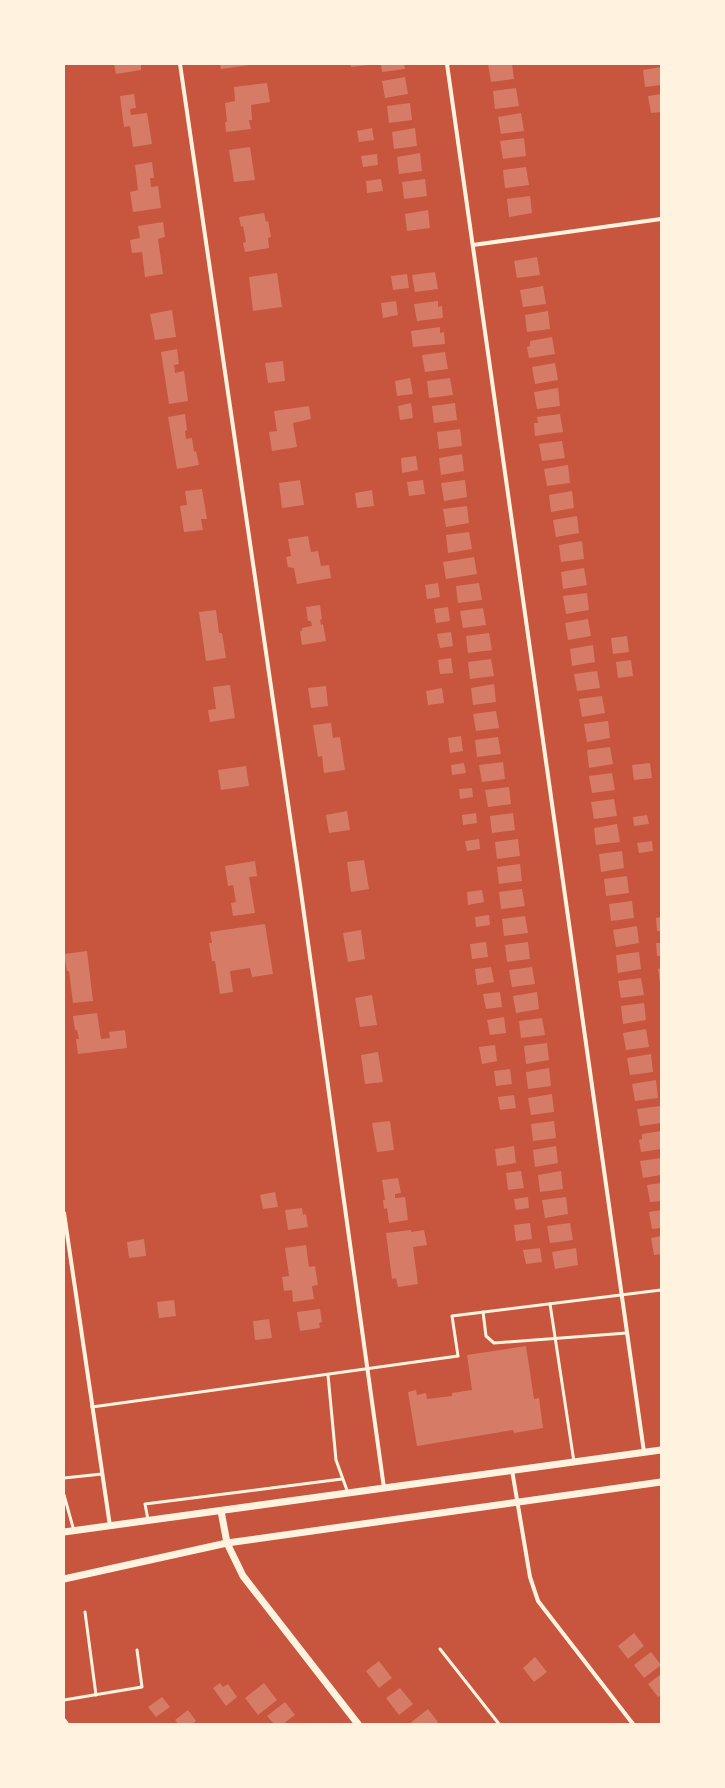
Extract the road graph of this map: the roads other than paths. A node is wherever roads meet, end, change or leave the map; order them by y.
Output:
1 (180, 64) edge
2 (447, 64) edge
3 (661, 219) edge
4 (473, 245) junction
5 (64, 1213) edge
6 (661, 1290) edge
7 (622, 1295) junction
8 (550, 1304) junction
9 (482, 1312) junction
10 (627, 1333) junction
11 (555, 1339) junction
12 (368, 1370) junction
13 (328, 1375) junction
14 (92, 1408) junction
15 (661, 1450) edge
16 (644, 1452) junction
17 (574, 1462) junction
18 (512, 1470) junction
19 (102, 1474) junction
20 (64, 1478) edge
21 (342, 1479) junction
22 (661, 1482) edge
23 (384, 1488) junction
24 (348, 1493) junction
25 (64, 1494) edge
26 (517, 1502) junction
27 (221, 1511) junction
28 (148, 1521) junction
29 (110, 1526) junction
30 (74, 1531) junction
31 (64, 1532) edge
32 (227, 1543) junction
33 (64, 1578) edge
34 (85, 1612) dead end
35 (440, 1649) dead end
36 (137, 1650) dead end
37 (96, 1695) junction
38 (64, 1700) edge
39 (64, 1720) edge
40 (66, 1724) edge
41 (358, 1724) edge
42 (499, 1724) edge
43 (633, 1724) edge

1 - 12 street
2 - 4 street
3 - 4 street
4 - 7 street
5 - 14 street
6 - 7 lane
7 - 8 lane
7 - 10 street
8 - 9 lane
8 - 11 lane
9 - 11 lane
9 - 12 lane
10 - 11 lane
10 - 16 street
11 - 17 lane
12 - 13 lane
12 - 23 street
13 - 14 lane
13 - 21 lane
14 - 19 street
15 - 16 street
16 - 17 street
17 - 18 street
18 - 23 street
18 - 26 street
19 - 20 lane
19 - 29 street
21 - 24 lane
21 - 28 lane
22 - 26 street
23 - 24 street
24 - 27 street
25 - 30 lane
26 - 32 street
26 - 43 street
27 - 28 street
27 - 32 street
28 - 29 street
29 - 30 street
30 - 31 street
32 - 33 street
32 - 41 street
34 - 37 lane
35 - 42 lane
36 - 37 lane
37 - 38 lane
39 - 40 street

